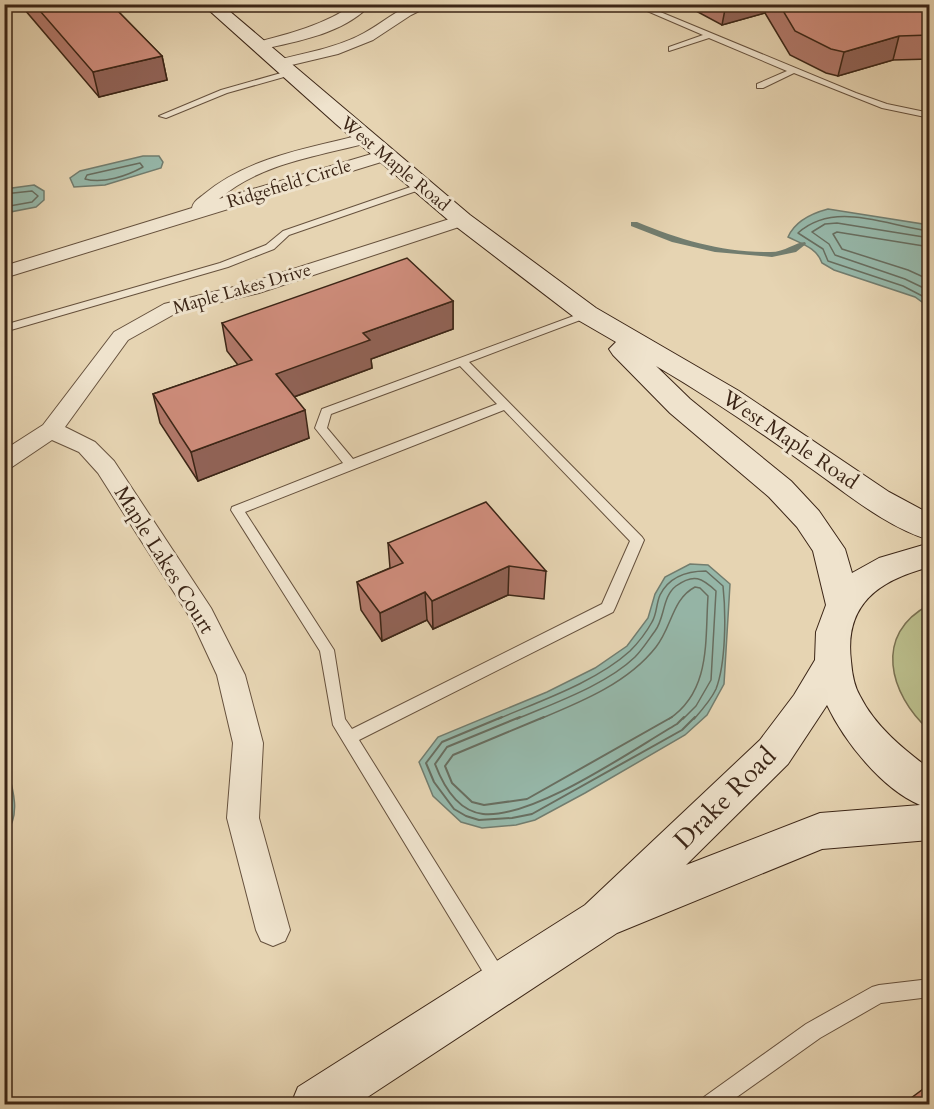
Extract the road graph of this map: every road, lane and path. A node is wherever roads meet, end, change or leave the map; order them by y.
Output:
1 (210, 4) edge
2 (365, 4) edge
3 (428, 4) edge
4 (634, 4) edge
5 (708, 36) junction
6 (258, 46) junction
7 (672, 50) dead end
8 (284, 68) junction
9 (793, 71) junction
10 (760, 86) dead end
11 (162, 116) dead end
12 (930, 116) edge
13 (365, 139) junction
14 (385, 155) junction
15 (422, 186) junction
16 (193, 212) junction
17 (462, 220) junction
18 (4, 272) edge
19 (587, 314) junction
20 (4, 329) edge
21 (461, 360) junction
22 (504, 406) junction
23 (51, 430) junction
24 (4, 461) edge
25 (351, 465) junction
26 (930, 529) edge
27 (930, 555) edge
28 (842, 603) junction
29 (833, 662) junction
30 (349, 738) junction
31 (930, 790) edge
32 (930, 822) edge
33 (600, 920) junction
34 (273, 930) dead end
35 (501, 985) junction
36 (930, 988) edge
37 (315, 1104) edge
38 (711, 1104) edge

1 - 6 main road, West Maple Road
2 - 6 street
3 - 8 street
4 - 5 lane
5 - 7 lane
5 - 9 lane
6 - 8 main road, West Maple Road
8 - 11 lane
8 - 13 main road, West Maple Road
9 - 10 lane
9 - 12 lane
13 - 14 main road, West Maple Road
13 - 16 street, Ridgefield Circle
14 - 15 main road, West Maple Road
14 - 16 street, Ridgefield Circle
15 - 17 main road, West Maple Road
15 - 20 lane
16 - 18 street, Ridgefield Circle
17 - 19 main road, West Maple Road
17 - 23 street, Maple Lakes Drive
19 - 21 lane
19 - 26 main road, West Maple Road
19 - 28 main road, West Maple Road
21 - 22 lane
21 - 25 lane
22 - 25 lane
22 - 30 lane
23 - 24 street, Maple Lakes Drive
23 - 34 street, Maple Lakes Court
25 - 30 lane
27 - 28 main road
28 - 29 main road
29 - 31 main road
29 - 33 main road, Drake Road
30 - 35 lane
32 - 33 main road, Drake Road
33 - 35 main road, Drake Road
35 - 37 main road, Drake Road
36 - 38 lane

